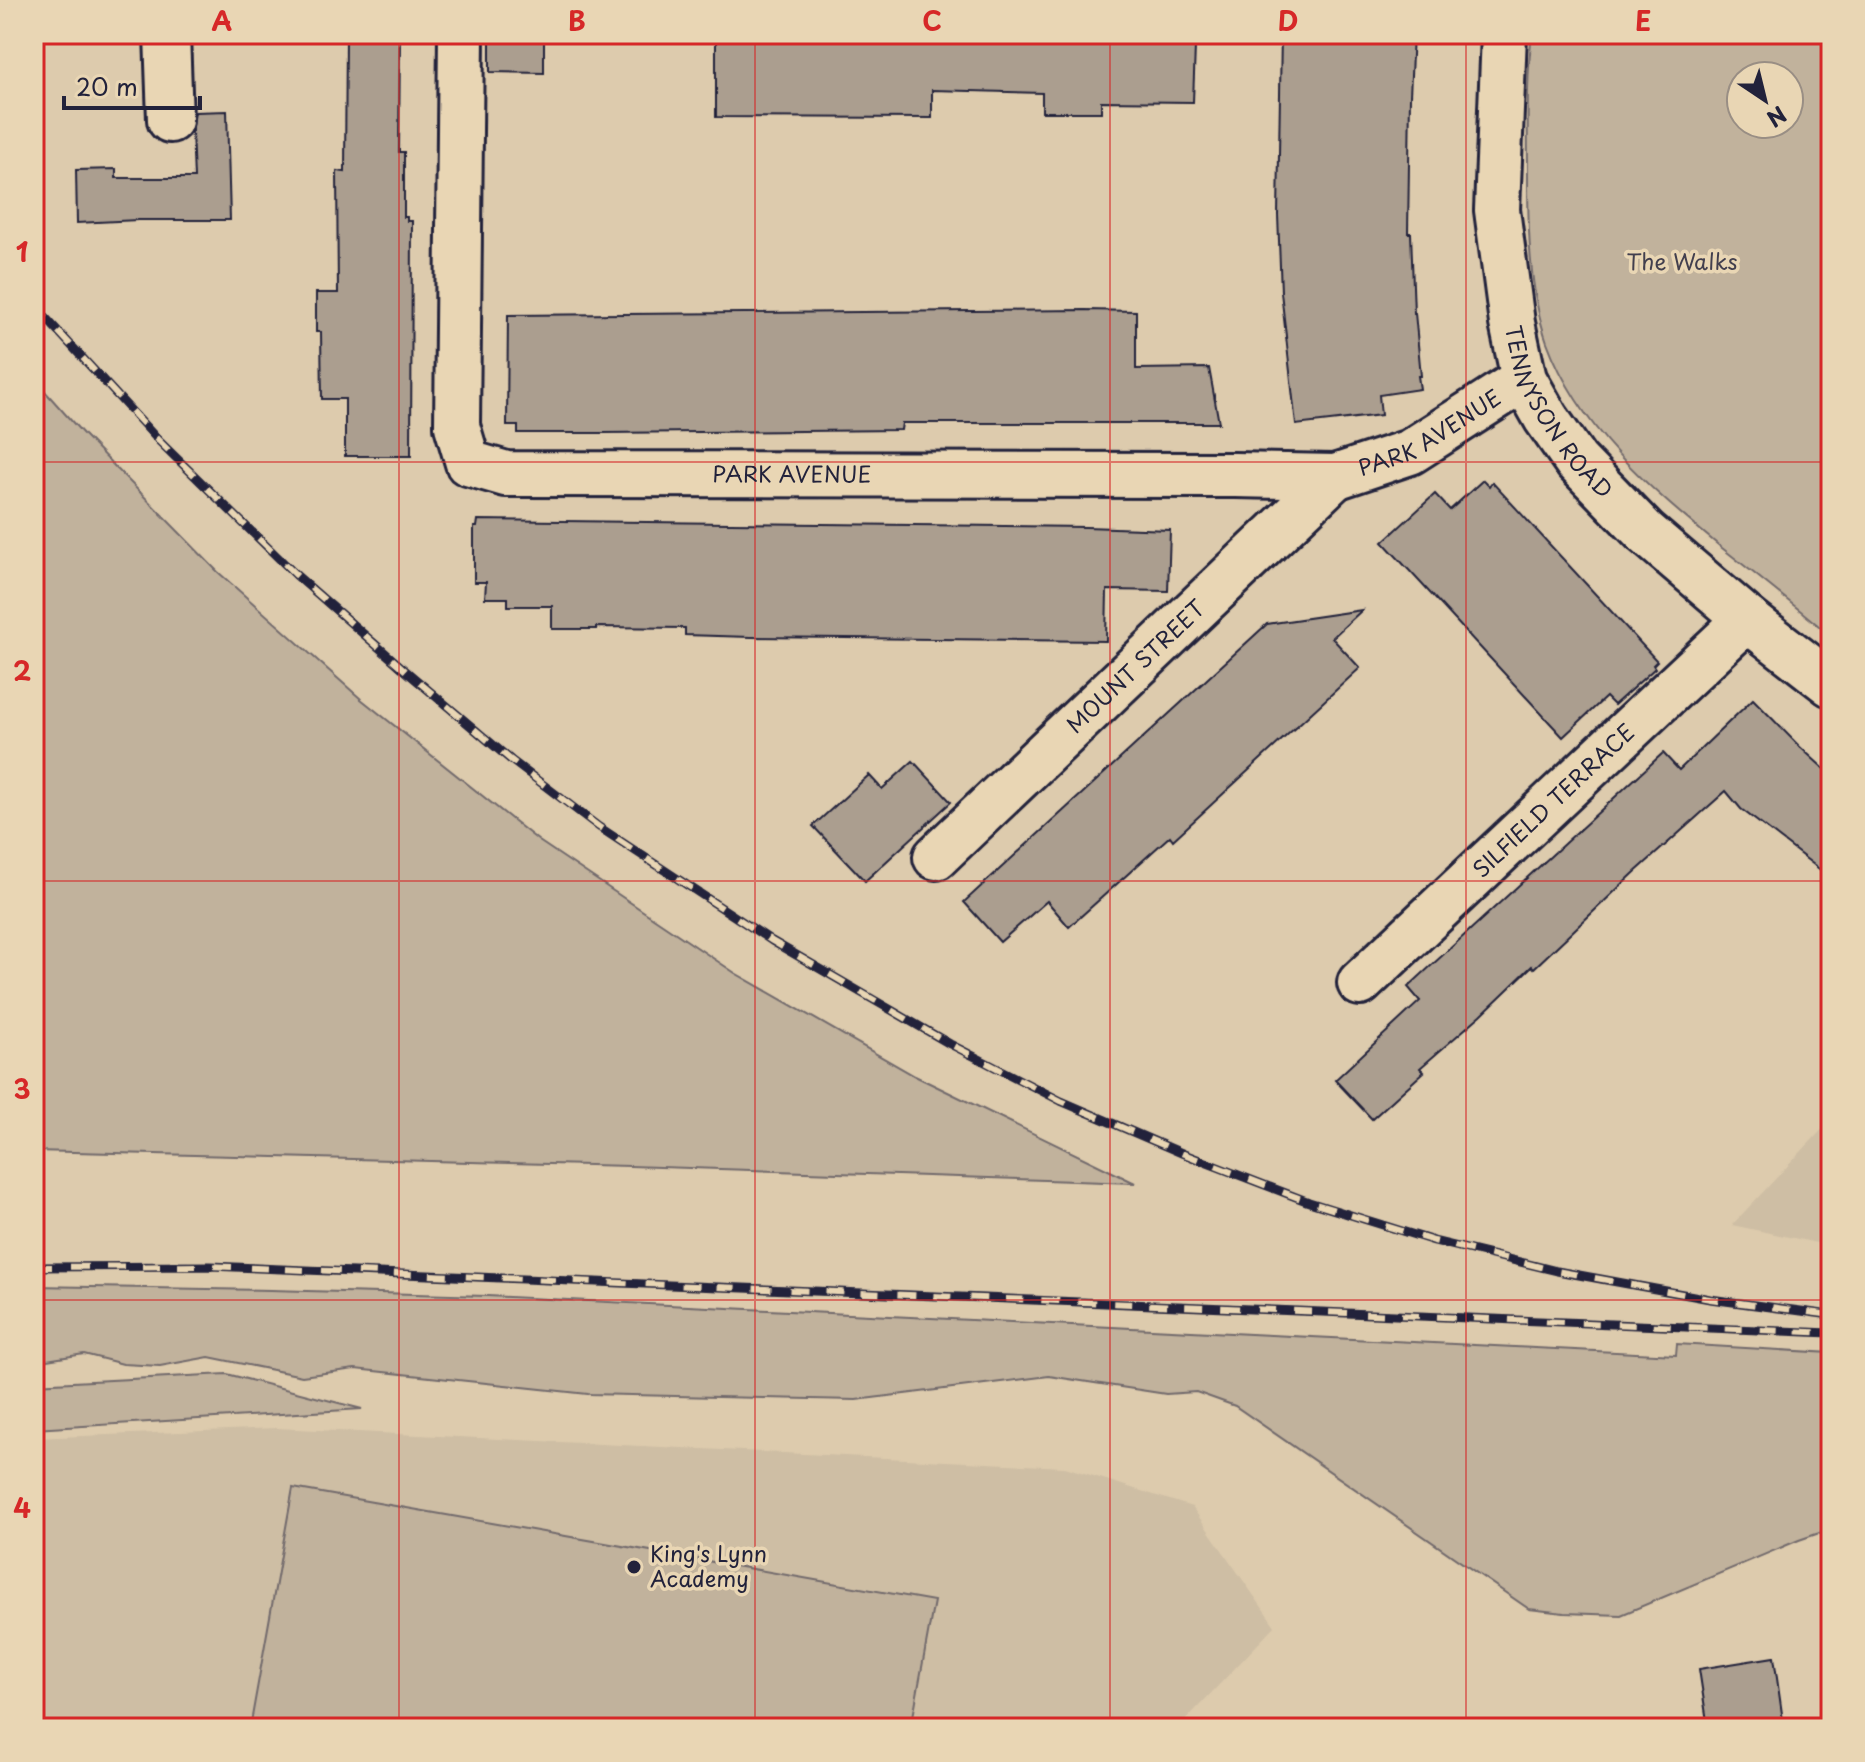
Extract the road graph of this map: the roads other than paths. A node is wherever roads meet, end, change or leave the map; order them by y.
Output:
1 (167, 34) edge
2 (461, 34) edge
3 (1504, 34) edge
4 (170, 120) dead end
5 (1524, 379) junction
6 (1335, 477) junction
7 (1747, 619) junction
8 (1831, 684) edge
9 (936, 857) dead end
10 (1360, 983) dead end

1 - 4 street
2 - 6 street, PARK AVENUE
3 - 5 street, TENNYSON ROAD
5 - 6 street, PARK AVENUE
5 - 7 street, TENNYSON ROAD
6 - 9 street, MOUNT STREET
7 - 8 street, TENNYSON ROAD
7 - 10 street, SILFIELD TERRACE

